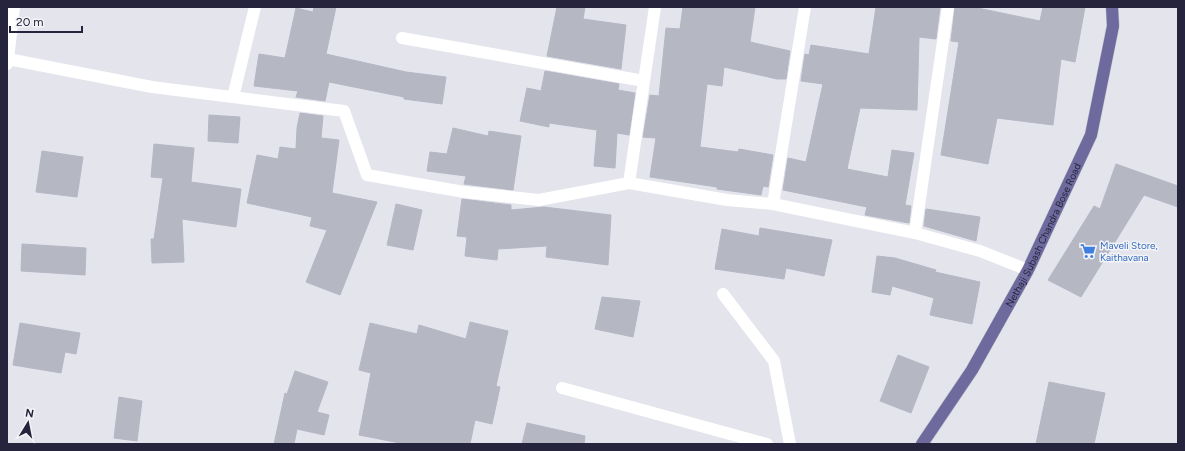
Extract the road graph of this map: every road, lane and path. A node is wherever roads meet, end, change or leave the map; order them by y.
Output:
1 (14, 7) edge
2 (255, 7) edge
3 (655, 7) edge
4 (805, 7) edge
5 (948, 7) edge
6 (1112, 7) edge
7 (402, 38) dead end
8 (7, 61) edge
9 (644, 81) junction
10 (233, 97) junction
11 (629, 183) junction
12 (773, 204) junction
13 (915, 233) junction
14 (1028, 270) junction
15 (723, 294) dead end
16 (562, 388) dead end
17 (767, 444) edge
18 (790, 444) edge
19 (922, 444) edge

1 - 8 street
2 - 10 street
3 - 9 street
4 - 12 street
5 - 13 street
6 - 14 main road, Nethaji Subash Chandra Bose Road
7 - 9 street
8 - 10 street
9 - 11 street
10 - 11 street
11 - 12 street
12 - 13 street
13 - 14 street
14 - 19 main road, Nethaji Subash Chandra Bose Road
15 - 18 street
16 - 17 street

